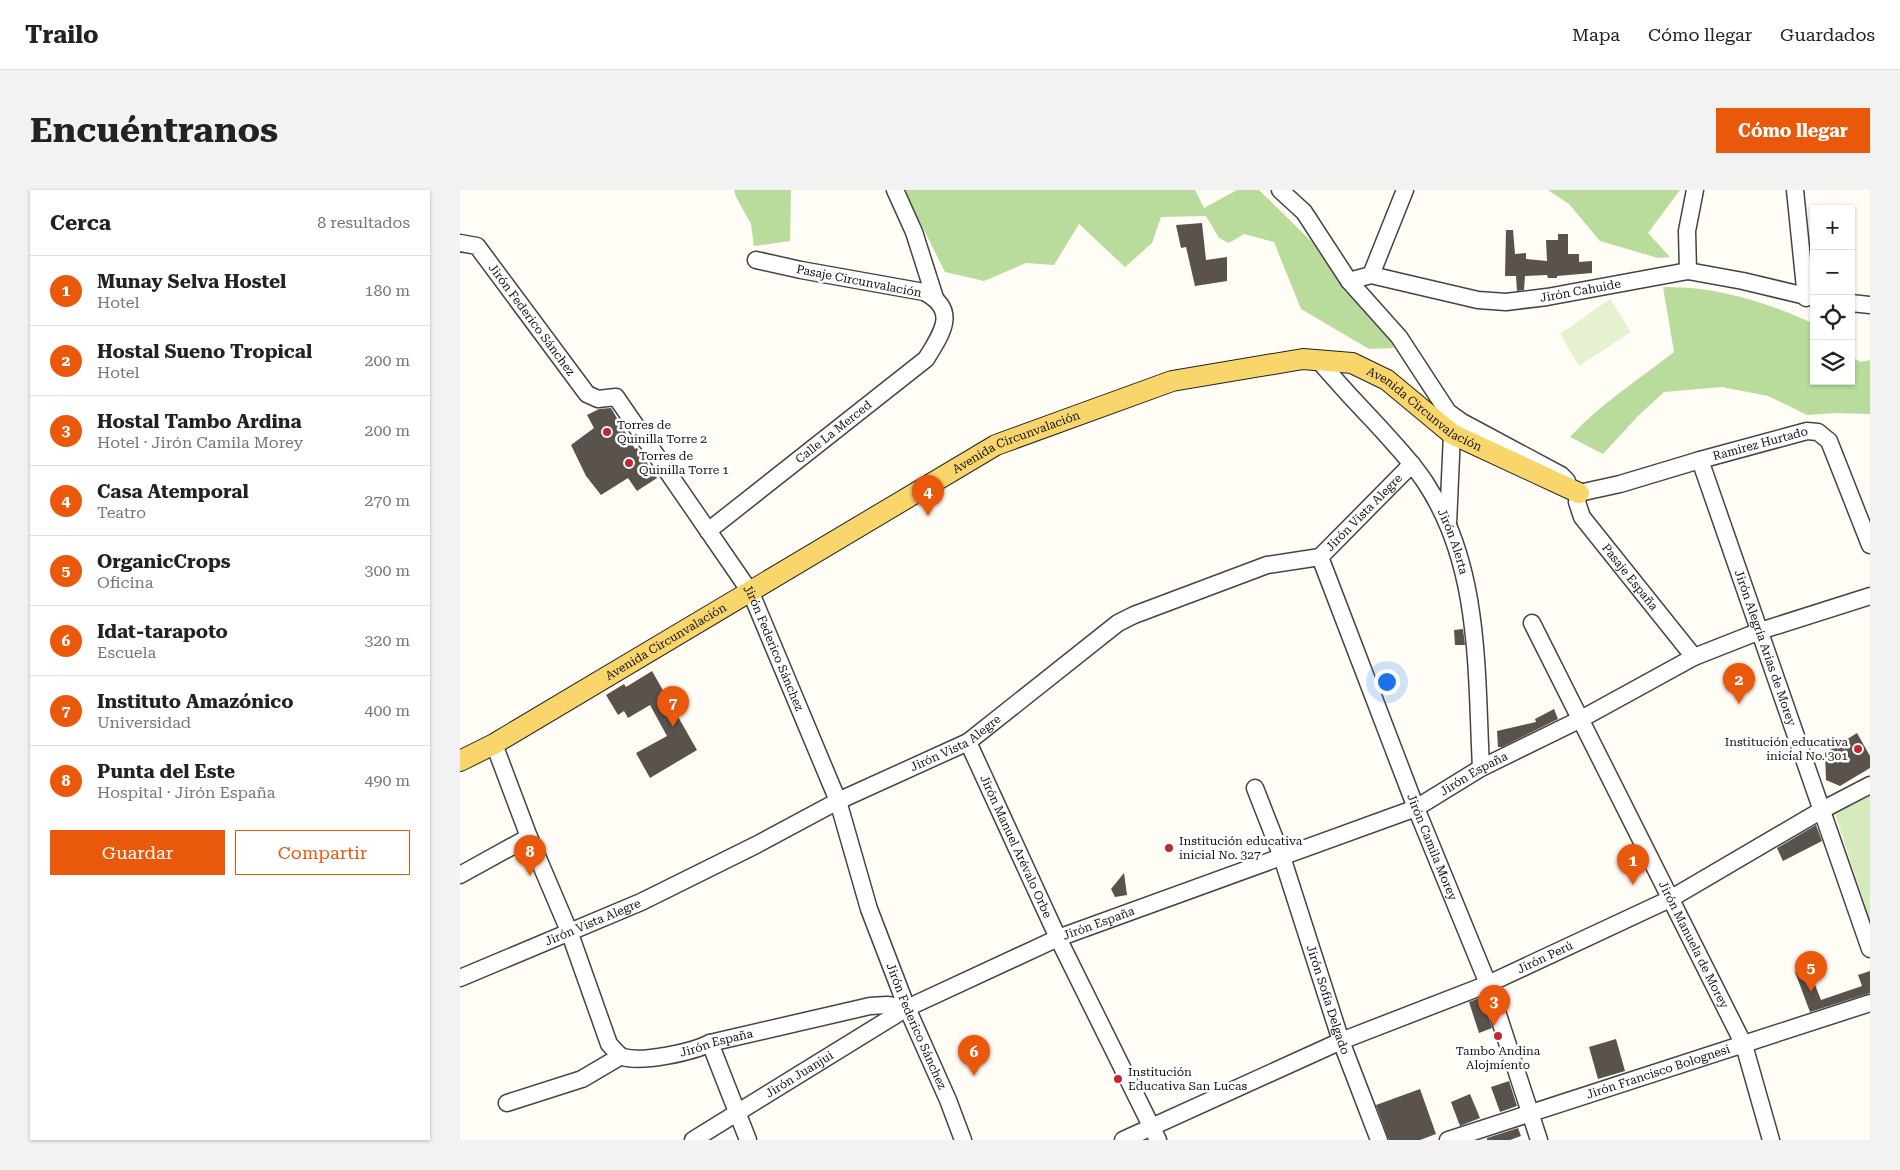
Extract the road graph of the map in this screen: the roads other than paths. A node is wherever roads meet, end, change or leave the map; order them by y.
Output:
1 (895, 190) edge
2 (1280, 190) edge
3 (1405, 190) edge
4 (1695, 190) edge
5 (1795, 190) edge
6 (460, 243) edge
7 (756, 260) dead end
8 (1688, 271) junction
9 (1370, 275) junction
10 (1348, 281) junction
11 (935, 298) junction
12 (1810, 298) edge
13 (1855, 303) edge
14 (1870, 305) edge
15 (945, 322) joint
16 (1317, 359) junction
17 (1452, 434) junction
18 (1700, 460) junction
19 (1412, 464) junction
20 (1579, 494) junction
21 (1448, 524) junction
22 (708, 531) junction
23 (1870, 545) edge
24 (1320, 558) junction
25 (751, 593) junction
26 (1870, 596) edge
27 (1532, 623) dead end
28 (1760, 631) junction
29 (1694, 657) junction
30 (1581, 719) junction
31 (968, 742) junction
32 (494, 744) junction
33 (460, 761) edge
34 (1481, 768) junction
35 (1870, 785) edge
36 (1255, 788) dead end
37 (838, 801) junction
38 (1416, 808) junction
39 (1822, 810) junction
40 (529, 837) junction
41 (1282, 857) junction
42 (460, 875) edge
43 (1670, 899) junction
44 (569, 931) junction
45 (1058, 938) junction
46 (1870, 949) edge
47 (460, 978) edge
48 (1488, 984) junction
49 (1870, 1003) edge
50 (907, 1008) junction
51 (1341, 1041) junction
52 (710, 1043) junction
53 (1744, 1045) junction
54 (621, 1056) junction
55 (506, 1103) dead end
56 (737, 1114) junction
57 (1529, 1114) junction
58 (1155, 1134) edge
59 (693, 1140) edge
60 (748, 1140) edge
61 (963, 1140) edge
62 (1124, 1140) edge
63 (1379, 1140) edge
64 (1448, 1140) edge
65 (1539, 1140) edge
66 (1771, 1140) edge

1 - 11 street
2 - 10 street
3 - 9 street
4 - 8 street
5 - 12 street
6 - 22 street, Jirón Federico Sánchez
7 - 11 street, Pasaje Circunvalación
8 - 9 street, Jirón Cahuide
8 - 12 street, Jirón Cahuide
9 - 10 street, Jirón Cahuide
10 - 20 street
11 - 15 street, Pasaje Circunvalación
13 - 14 street
15 - 22 street, Calle La Merced
16 - 17 main road, Avenida Circunvalación
16 - 19 street, Jirón Alerta
16 - 25 main road, Avenida Circunvalación
17 - 20 main road, Avenida Circunvalación
17 - 21 street
18 - 20 street, Ramirez Hurtado
18 - 23 street, Ramirez Hurtado
18 - 28 street, Jirón Alegría Arias de Morey
19 - 21 street, Jirón Alerta
19 - 24 street, Jirón Vista Alegre
20 - 29 street, Pasaje España
21 - 34 street, Jirón Alerta
22 - 25 street, Jirón Federico Sánchez
24 - 31 street, Jirón Vista Alegre
24 - 38 street, Jirón Camila Morey
25 - 32 main road, Avenida Circunvalación
25 - 37 street, Jirón Federico Sánchez
26 - 28 street, Jirón España
27 - 30 street, Jirón Manuela de Morey
28 - 29 street, Jirón España
28 - 39 street, Jirón Alegría Arias de Morey
29 - 30 street, Jirón España
30 - 34 street, Jirón España
30 - 43 street, Jirón Manuela de Morey
31 - 37 street, Jirón Vista Alegre
31 - 45 street, Jirón Manuel Arévalo Orbe
32 - 33 main road, Avenida Circunvalación
32 - 40 street
34 - 38 street, Jirón España
35 - 39 street, Jirón Perú
36 - 41 street, Jirón Sofía Delgado
37 - 44 street, Jirón Vista Alegre
37 - 50 street, Jirón Federico Sánchez
38 - 41 street, Jirón España
38 - 48 street, Jirón Camila Morey
39 - 43 street, Jirón Perú
39 - 46 street, Jirón Alegría Arias de Morey
40 - 42 street
40 - 44 street
41 - 45 street, Jirón España
41 - 51 street, Jirón Sofía Delgado
43 - 48 street, Jirón Perú
43 - 53 street, Jirón Manuela de Morey
44 - 47 street, Jirón Vista Alegre
44 - 54 street
45 - 50 street, Jirón España
45 - 58 street, Jirón Manuel Arévalo Orbe
48 - 51 street, Jirón Perú
48 - 57 street, Jirón Camila Morey
49 - 53 street, Jirón Francisco Bolognesi
50 - 52 street, Jirón España
50 - 56 street, Jirón Juanjui
50 - 61 street, Jirón Federico Sánchez
51 - 58 street, Jirón Perú
51 - 63 street, Jirón Sofía Delgado
52 - 54 street, Jirón España
52 - 56 street
53 - 57 street, Jirón Francisco Bolognesi
53 - 66 street, Jirón Manuela de Morey
54 - 55 street
56 - 59 street, Jirón Juanjui
56 - 60 street
57 - 64 street, Jirón Francisco Bolognesi
57 - 65 street, Jirón Camila Morey
58 - 62 street, Jirón Perú

